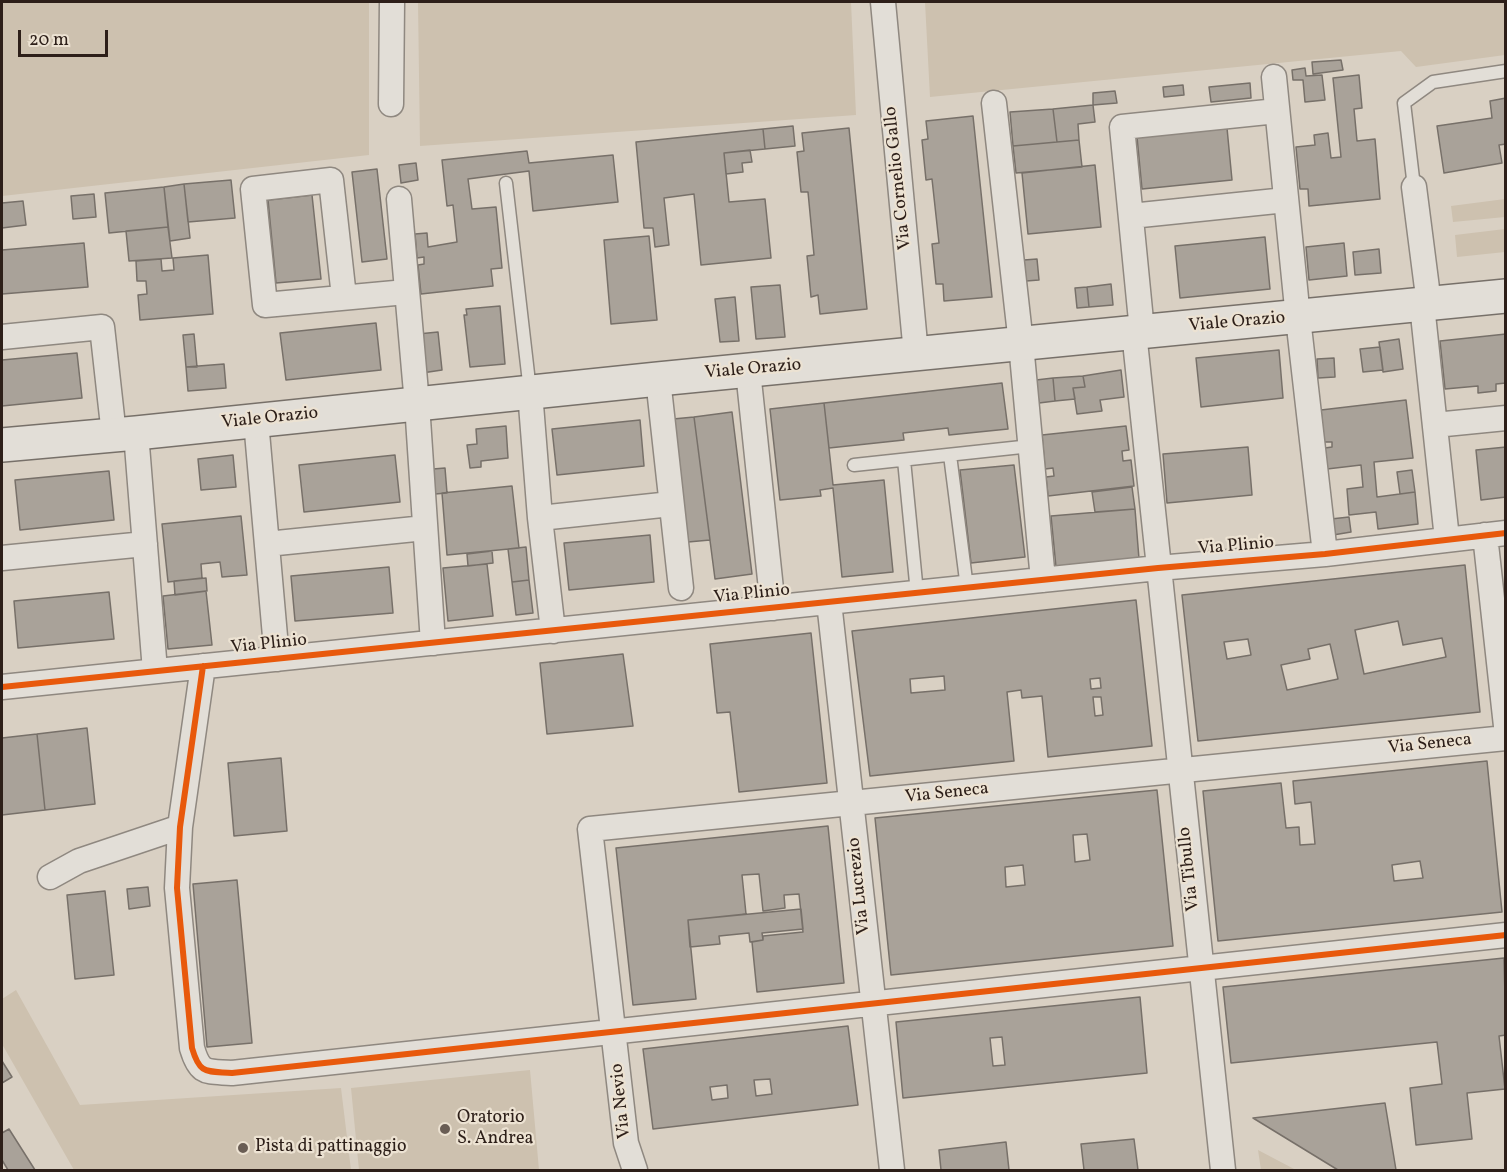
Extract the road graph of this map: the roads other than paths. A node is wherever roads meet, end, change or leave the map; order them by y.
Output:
1 (392, 2) edge
2 (883, 2) edge
3 (1506, 71) edge
4 (1274, 77) dead end
5 (391, 104) dead end
6 (994, 104) dead end
7 (1277, 111) junction
8 (506, 183) dead end
9 (1414, 187) joint
10 (399, 199) dead end
11 (1286, 200) junction
12 (1131, 216) junction
13 (406, 292) junction
14 (1506, 296) edge
15 (344, 297) junction
16 (1425, 305) junction
17 (1298, 318) junction
18 (1138, 332) junction
19 (2, 337) edge
20 (1021, 344) junction
21 (916, 354) junction
22 (748, 371) junction
23 (658, 379) junction
24 (530, 392) junction
25 (417, 404) junction
26 (1506, 418) edge
27 (256, 421) junction
28 (1435, 425) junction
29 (125, 434) junction
30 (2, 445) edge
31 (1031, 446) junction
32 (950, 455) junction
33 (904, 460) junction
34 (854, 465) dead end
35 (672, 504) junction
36 (540, 518) junction
37 (424, 528) junction
38 (1495, 534) edge
39 (1447, 539) junction
40 (146, 544) junction
41 (267, 544) junction
42 (1325, 554) junction
43 (2, 558) edge
44 (1158, 568) junction
45 (1043, 580) junction
46 (681, 588) dead end
47 (967, 588) junction
48 (917, 593) junction
49 (829, 602) junction
50 (773, 608) junction
51 (553, 631) junction
52 (433, 643) junction
53 (277, 659) junction
54 (204, 666) junction
55 (155, 671) junction
56 (2, 687) edge
57 (1506, 726) edge
58 (1506, 738) edge
59 (1180, 770) junction
60 (852, 803) junction
61 (180, 827) junction
62 (50, 877) dead end
63 (1506, 935) edge
64 (1201, 968) junction
65 (872, 1005) junction
66 (615, 1030) junction
67 (635, 1170) edge
68 (892, 1170) edge
69 (1223, 1170) edge

1 - 5 street
2 - 21 street, Via Cornelio Gallo
3 - 9 lane
4 - 7 street
6 - 20 street
7 - 11 street
7 - 12 street, Via Tibullo
8 - 24 lane
9 - 16 street
10 - 13 street
11 - 12 street
11 - 17 street
12 - 18 street, Via Tibullo
13 - 15 street
13 - 25 street
14 - 16 street, Viale Orazio
15 - 15 street
16 - 17 street, Viale Orazio
16 - 28 street
17 - 18 street, Viale Orazio
17 - 42 street
18 - 20 street, Viale Orazio
18 - 44 street, Via Tibullo
19 - 29 street
20 - 21 street, Viale Orazio
20 - 31 street
21 - 22 street, Viale Orazio
22 - 23 street, Viale Orazio
22 - 50 street
23 - 24 street, Viale Orazio
23 - 35 street
24 - 25 street, Viale Orazio
24 - 36 street
25 - 27 street, Viale Orazio
25 - 37 street
26 - 28 street
27 - 29 street, Viale Orazio
27 - 41 street
28 - 39 street
29 - 30 street, Viale Orazio
29 - 40 street
31 - 32 lane
31 - 45 street
32 - 33 lane
32 - 47 lane
33 - 34 lane
33 - 48 lane
35 - 36 street
35 - 46 street
36 - 51 street
37 - 41 street
37 - 52 street
38 - 39 street, Via Plinio
38 - 57 street
39 - 42 street, Via Plinio
40 - 43 street
40 - 55 street
41 - 53 street
42 - 44 street, Via Plinio
44 - 45 street, Via Plinio
44 - 59 street, Via Tibullo
45 - 47 street, Via Plinio
47 - 48 street, Via Plinio
48 - 49 street, Via Plinio
49 - 50 street, Via Plinio
49 - 60 street, Via Lucrezio
50 - 51 street, Via Plinio
51 - 52 street, Via Plinio
52 - 53 street, Via Plinio
53 - 54 street, Via Plinio
54 - 55 street, Via Plinio
54 - 61 street
55 - 56 street, Via Plinio
58 - 59 street, Via Seneca
59 - 60 street, Via Seneca
59 - 64 street, Via Tibullo
60 - 65 street, Via Lucrezio
60 - 66 street, Via Seneca
61 - 62 street
61 - 66 street
63 - 64 street
64 - 65 street
64 - 69 street, Via Tibullo
65 - 66 street
65 - 68 street, Via Lucrezio
66 - 67 street, Via Nevio

